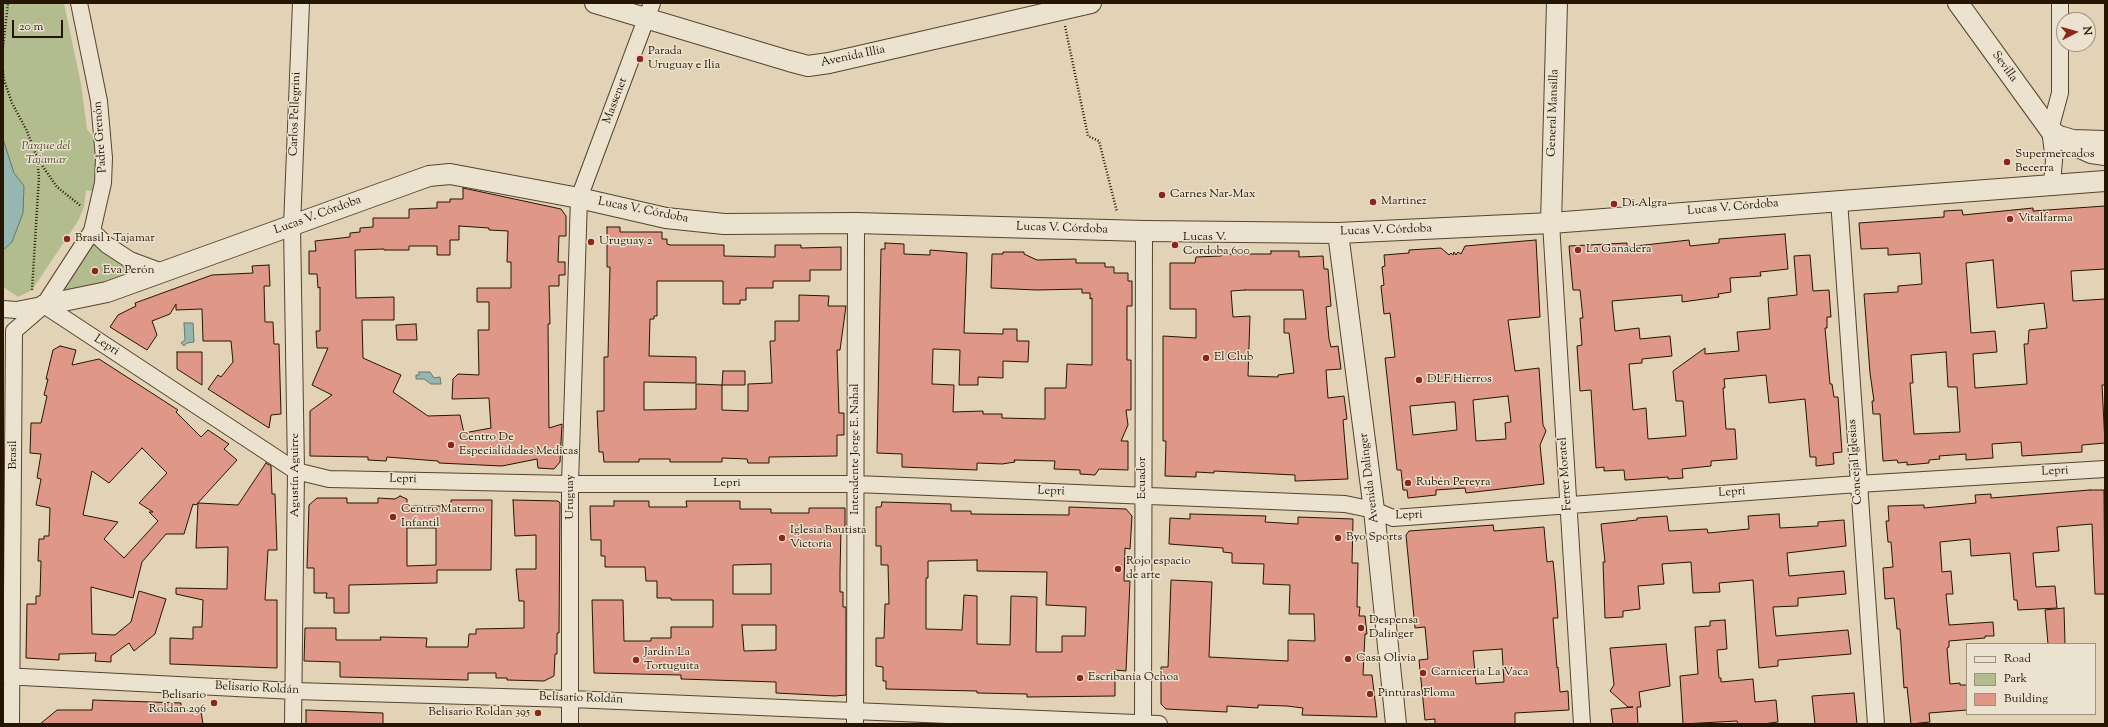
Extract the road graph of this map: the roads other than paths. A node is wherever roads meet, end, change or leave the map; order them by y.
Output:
1 (79, 3) edge
2 (301, 3) edge
3 (595, 3) edge
4 (1091, 3) edge
5 (1557, 3) edge
6 (1958, 3) edge
7 (2060, 3) edge
8 (1038, 9) edge
9 (649, 10) edge
10 (2050, 130) junction
11 (2105, 139) edge
12 (2105, 156) edge
13 (2105, 181) edge
14 (2052, 184) junction
15 (579, 198) junction
16 (1839, 200) junction
17 (856, 223) junction
18 (1551, 223) junction
19 (292, 226) junction
20 (92, 231) junction
21 (1144, 231) junction
22 (1338, 233) junction
23 (162, 272) junction
24 (38, 297) junction
25 (3, 309) edge
26 (3, 316) edge
27 (14, 331) junction
28 (2105, 469) edge
29 (296, 471) junction
30 (570, 484) junction
31 (856, 484) junction
32 (1858, 484) junction
33 (1143, 495) junction
34 (1568, 505) junction
35 (1374, 510) junction
36 (8, 676) edge
37 (294, 691) junction
38 (571, 699) junction
39 (855, 718) edge
40 (11, 724) edge
41 (293, 724) edge
42 (570, 724) edge
43 (1143, 724) edge
44 (1159, 724) edge
45 (1396, 724) edge
46 (1582, 724) edge
47 (1876, 724) edge

1 - 20 street, Padre Grenón
2 - 19 street, Carlos Pellegrini
3 - 9 street, Avenida Illia
4 - 8 street, Avenida Illia
5 - 18 street, General Mansilla
6 - 10 street, Sevilla
7 - 10 street
8 - 9 street, Avenida Illia
9 - 15 street, Massenet
10 - 11 street
10 - 12 street
10 - 14 street
13 - 14 street, Lucas V. Córdoba
14 - 16 street, Lucas V. Córdoba
15 - 17 street, Lucas V. Córdoba
15 - 19 street, Lucas V. Córdoba
15 - 30 street, Uruguay
16 - 18 street, Lucas V. Córdoba
16 - 32 street, Concejal Iglesias
17 - 21 street, Lucas V. Córdoba
17 - 31 street, Intendente Jorge E. Nahal
18 - 22 street, Lucas V. Córdoba
18 - 34 street, Ferrer Moratel
19 - 23 street, Lucas V. Córdoba
19 - 29 street, Agustín Aguirre
20 - 23 street
20 - 24 street, Padre Grenón
21 - 22 street, Lucas V. Córdoba
21 - 33 street, Ecuador
22 - 35 street, Avenida Dalinger
23 - 24 street, Lucas V. Córdoba
24 - 25 street
24 - 27 street
24 - 29 street, Lepri
26 - 27 street
27 - 36 street, Brasil
28 - 32 street, Lepri
29 - 30 street, Lepri
29 - 37 street, Agustín Aguirre
30 - 31 street, Lepri
30 - 38 street, Uruguay
31 - 33 street, Lepri
31 - 39 street, Intendente Jorge E. Nahal
32 - 34 street, Lepri
32 - 47 street, Concejal Iglesias
33 - 35 street, Lepri
33 - 43 street, Ecuador
34 - 35 street, Lepri
34 - 46 street, Ferrer Moratel
35 - 45 street, Avenida Dalinger
36 - 37 street, Belisario Roldán
36 - 40 street, Brasil
37 - 38 street, Belisario Roldán
37 - 41 street, Agustín Aguirre
38 - 39 street, Belisario Roldán
38 - 42 street, Uruguay
39 - 43 street, Belisario Roldán
43 - 44 street, Belisario Roldán

